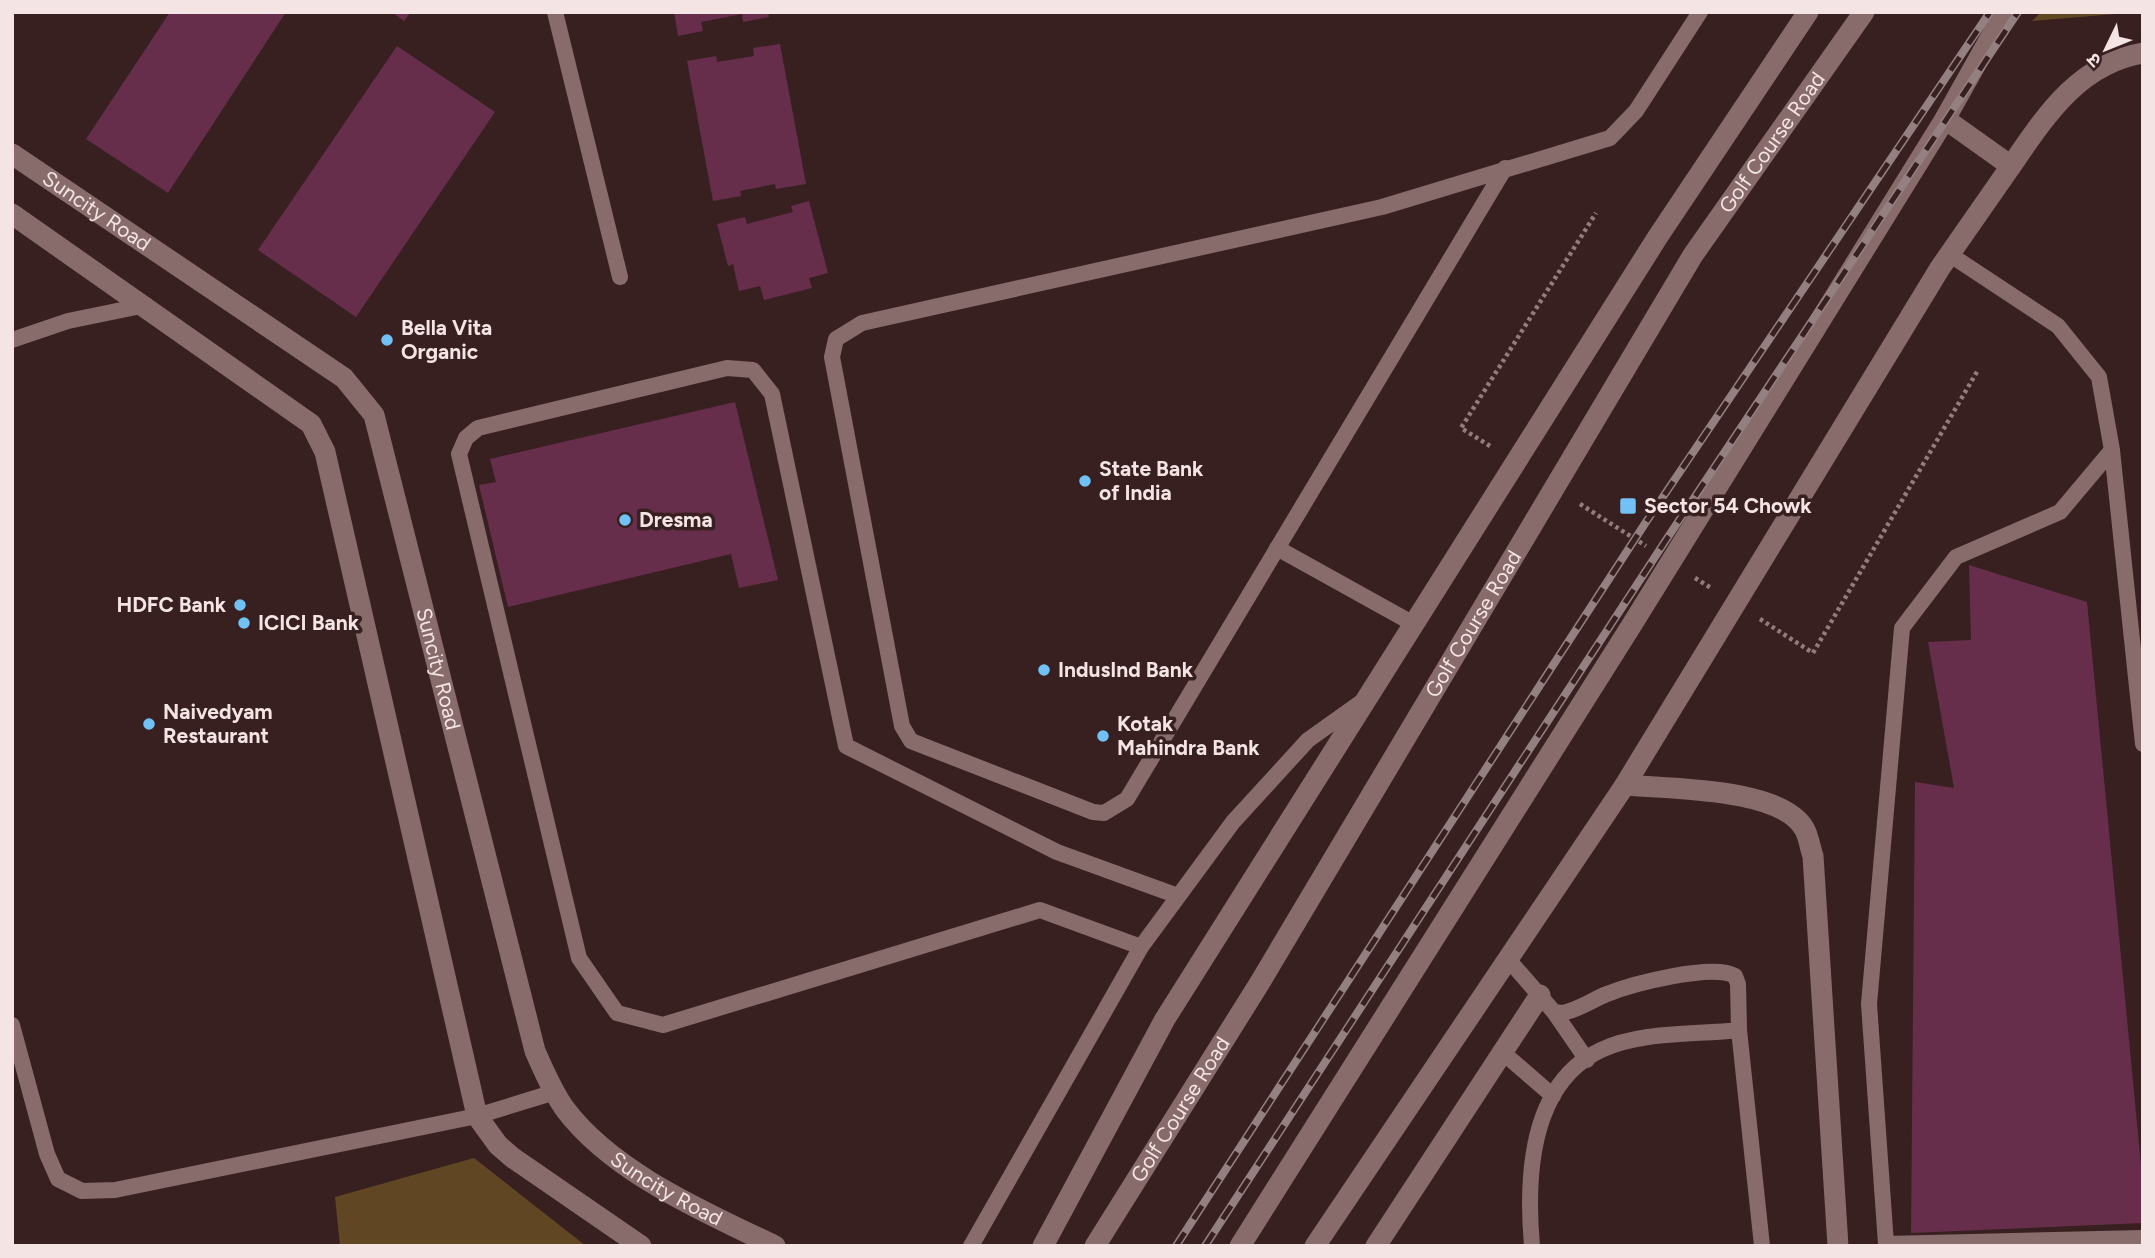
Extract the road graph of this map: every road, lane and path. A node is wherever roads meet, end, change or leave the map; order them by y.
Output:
1 (555, 12) edge
2 (1700, 12) edge
3 (1808, 12) edge
4 (1864, 12) edge
5 (2005, 12) edge
6 (2143, 53) edge
7 (1945, 119) junction
8 (12, 154) edge
9 (2011, 166) junction
10 (1505, 167) junction
11 (1596, 213) dead end
12 (12, 214) edge
13 (1949, 254) junction
14 (620, 277) dead end
15 (146, 305) junction
16 (12, 341) edge
17 (1978, 370) dead end
18 (1496, 450) dead end
19 (2112, 450) junction
20 (1578, 503) dead end
21 (1278, 548) junction
22 (1649, 548) dead end
23 (1684, 570) dead end
24 (1719, 593) dead end
25 (1754, 616) dead end
26 (1412, 623) junction
27 (1365, 699) junction
28 (2143, 744) edge
29 (1625, 785) junction
30 (1178, 896) junction
31 (1141, 947) junction
32 (1507, 958) junction
33 (1540, 995) junction
34 (1554, 1012) junction
35 (12, 1026) edge
36 (1739, 1030) junction
37 (1502, 1051) junction
38 (1587, 1060) junction
39 (555, 1092) junction
40 (1553, 1096) junction
41 (477, 1115) junction
42 (2143, 1238) edge
43 (641, 1246) edge
44 (775, 1246) edge
45 (971, 1246) edge
46 (1043, 1246) edge
47 (1096, 1246) edge
48 (1240, 1246) edge
49 (1315, 1246) edge
50 (1376, 1246) edge
51 (1532, 1246) edge
52 (1762, 1246) edge
53 (1838, 1246) edge

1 - 14 lane
2 - 10 lane
3 - 26 street
4 - 47 street, Golf Course Road
5 - 7 street
6 - 9 street
7 - 9 street
7 - 48 street
8 - 39 street, Suncity Road
9 - 13 street
10 - 21 lane
10 - 21 lane
11 - 18 path
12 - 15 street
13 - 19 lane
13 - 29 street
15 - 16 lane
15 - 41 street
17 - 25 path
19 - 28 lane
19 - 42 lane
20 - 22 path
21 - 26 lane
23 - 24 path
26 - 27 street
27 - 30 lane
27 - 46 street
29 - 32 street
29 - 53 street
30 - 31 lane
30 - 31 lane
31 - 45 lane
32 - 33 lane
32 - 49 street
33 - 34 lane
33 - 37 street
34 - 36 lane
34 - 38 lane
35 - 41 lane
36 - 38 lane
36 - 52 lane
37 - 40 lane
37 - 50 street
38 - 40 lane
39 - 41 lane
39 - 44 street, Suncity Road
40 - 51 lane
41 - 43 street

